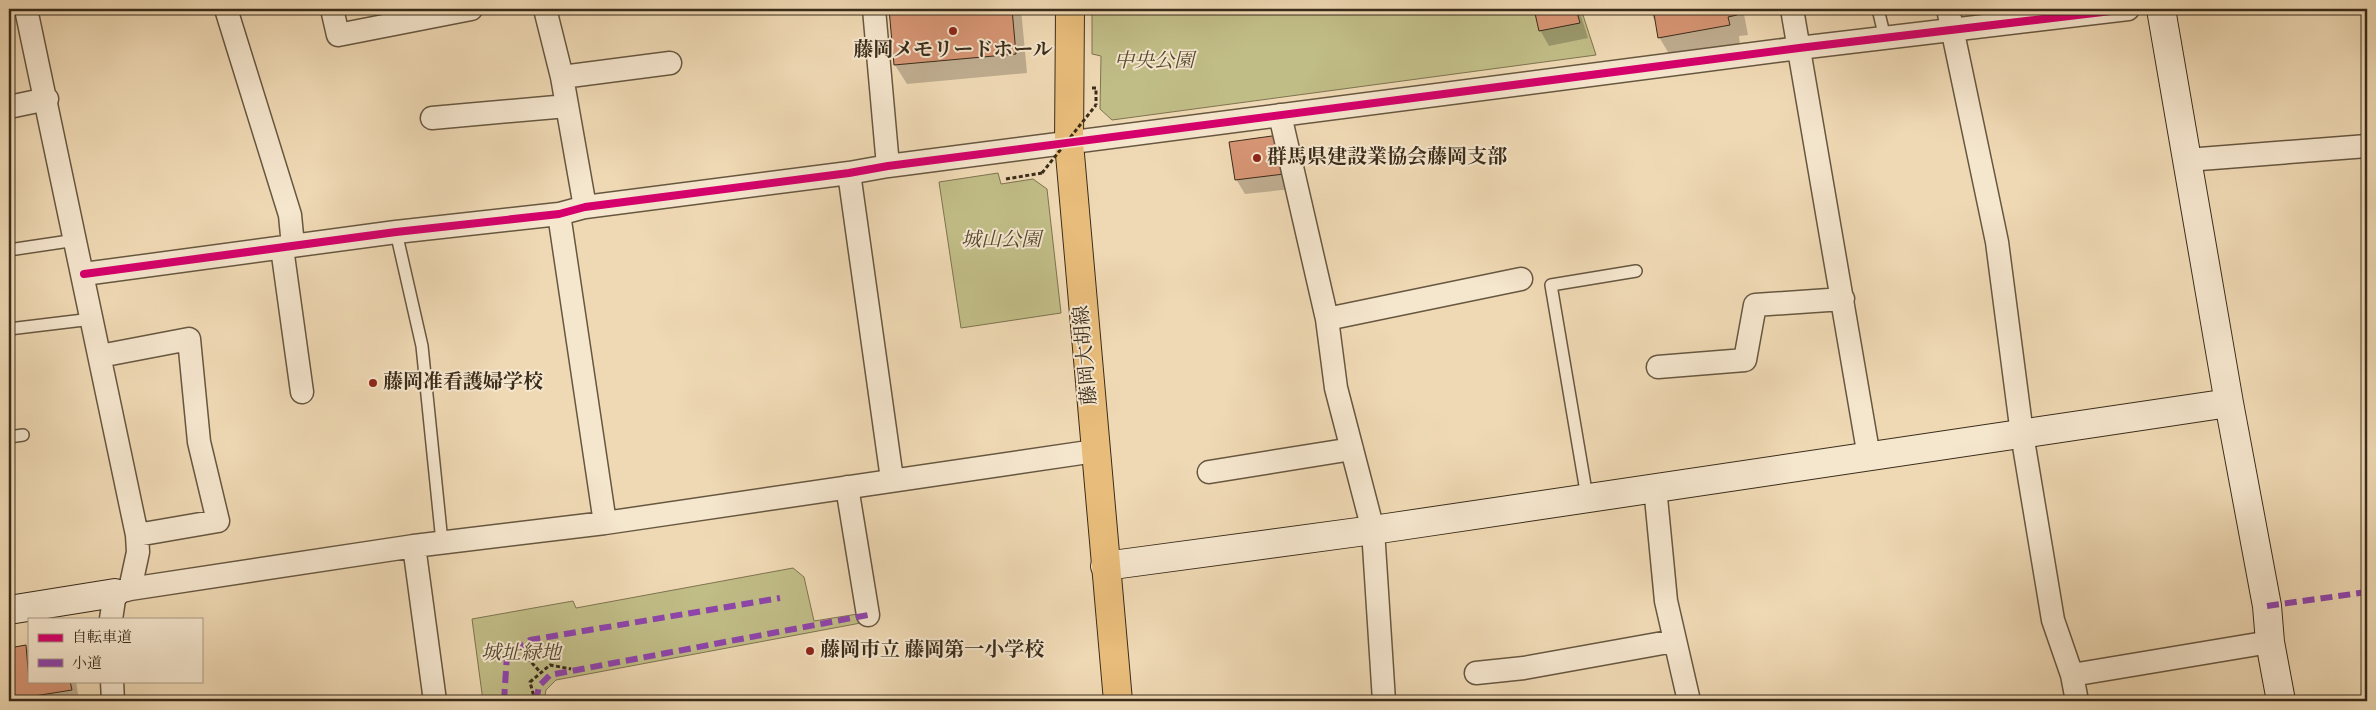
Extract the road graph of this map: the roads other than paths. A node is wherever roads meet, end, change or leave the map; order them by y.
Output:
1 (26, 9) edge
2 (226, 9) edge
3 (332, 9) edge
4 (471, 9) edge
5 (544, 9) edge
6 (874, 9) edge
7 (1070, 9) edge
8 (1792, 9) edge
9 (1878, 9) edge
10 (1948, 9) edge
11 (2128, 9) edge
12 (2162, 9) edge
13 (1951, 31) junction
14 (1885, 38) junction
15 (1799, 48) junction
16 (670, 63) dead end
17 (562, 77) junction
18 (47, 99) junction
19 (567, 106) junction
20 (9, 107) edge
21 (1280, 116) junction
22 (432, 118) dead end
23 (1068, 143) junction
24 (2367, 146) edge
25 (2187, 160) junction
26 (888, 166) junction
27 (849, 173) junction
28 (585, 207) junction
29 (559, 214) junction
30 (396, 232) junction
31 (76, 240) junction
32 (288, 247) junction
33 (9, 250) edge
34 (1636, 271) dead end
35 (84, 274) junction
36 (1521, 280) dead end
37 (1843, 299) junction
38 (92, 319) junction
39 (1327, 319) junction
40 (9, 329) edge
41 (100, 356) junction
42 (1658, 367) dead end
43 (302, 392) dead end
44 (2229, 403) junction
45 (2022, 434) junction
46 (23, 436) dead end
47 (9, 437) edge
48 (1352, 449) junction
49 (1095, 451) junction
50 (1868, 457) junction
51 (1209, 472) dead end
52 (892, 479) junction
53 (847, 487) junction
54 (1655, 487) junction
55 (1587, 497) junction
56 (605, 523) junction
57 (1373, 530) junction
58 (136, 535) junction
59 (442, 542) junction
60 (414, 546) junction
61 (1105, 566) junction
62 (118, 601) edge
63 (9, 610) edge
64 (868, 615) dead end
65 (1674, 641) junction
66 (2270, 642) junction
67 (1476, 673) dead end
68 (2072, 675) junction
69 (112, 682) edge
70 (113, 701) edge
71 (435, 701) edge
72 (1118, 701) edge
73 (1384, 701) edge
74 (1690, 701) edge
75 (2077, 701) edge
76 (2281, 701) edge

1 - 18 street
2 - 32 street
3 - 4 street
5 - 17 street
6 - 26 street
7 - 23 main road, 藤岡大胡線
8 - 15 street
9 - 14 lane
10 - 13 street
11 - 13 street
12 - 25 street
13 - 14 street
13 - 45 street
14 - 15 street
15 - 21 street
15 - 37 street
16 - 17 street
17 - 19 street
18 - 20 street
18 - 31 street
19 - 22 street
19 - 28 street
21 - 23 street
21 - 39 street
23 - 26 street
23 - 49 main road, 藤岡大胡線
24 - 25 street
25 - 44 street
26 - 27 street
27 - 28 street
27 - 52 street
28 - 29 street
29 - 30 street
29 - 56 street
30 - 32 street
30 - 59 lane
31 - 33 lane
31 - 35 street
32 - 35 street
32 - 43 street
34 - 55 lane
35 - 38 street
36 - 39 street
37 - 42 street
37 - 50 street
38 - 40 lane
38 - 41 street
39 - 48 street
41 - 58 street
41 - 58 street
44 - 45 street
44 - 66 street
45 - 50 street
45 - 68 street
46 - 47 lane
48 - 51 street
48 - 57 street
49 - 52 street
49 - 61 main road, 藤岡大胡線
50 - 54 street
52 - 53 street
53 - 56 street
53 - 64 street
54 - 55 street
54 - 65 street
55 - 57 street
56 - 59 street
57 - 61 street
57 - 73 street
58 - 62 street
59 - 60 street
60 - 62 street
60 - 71 street
61 - 72 main road, 藤岡大胡線
62 - 63 street
65 - 67 street
65 - 74 street
66 - 68 street
66 - 76 street
68 - 75 street
69 - 70 street

